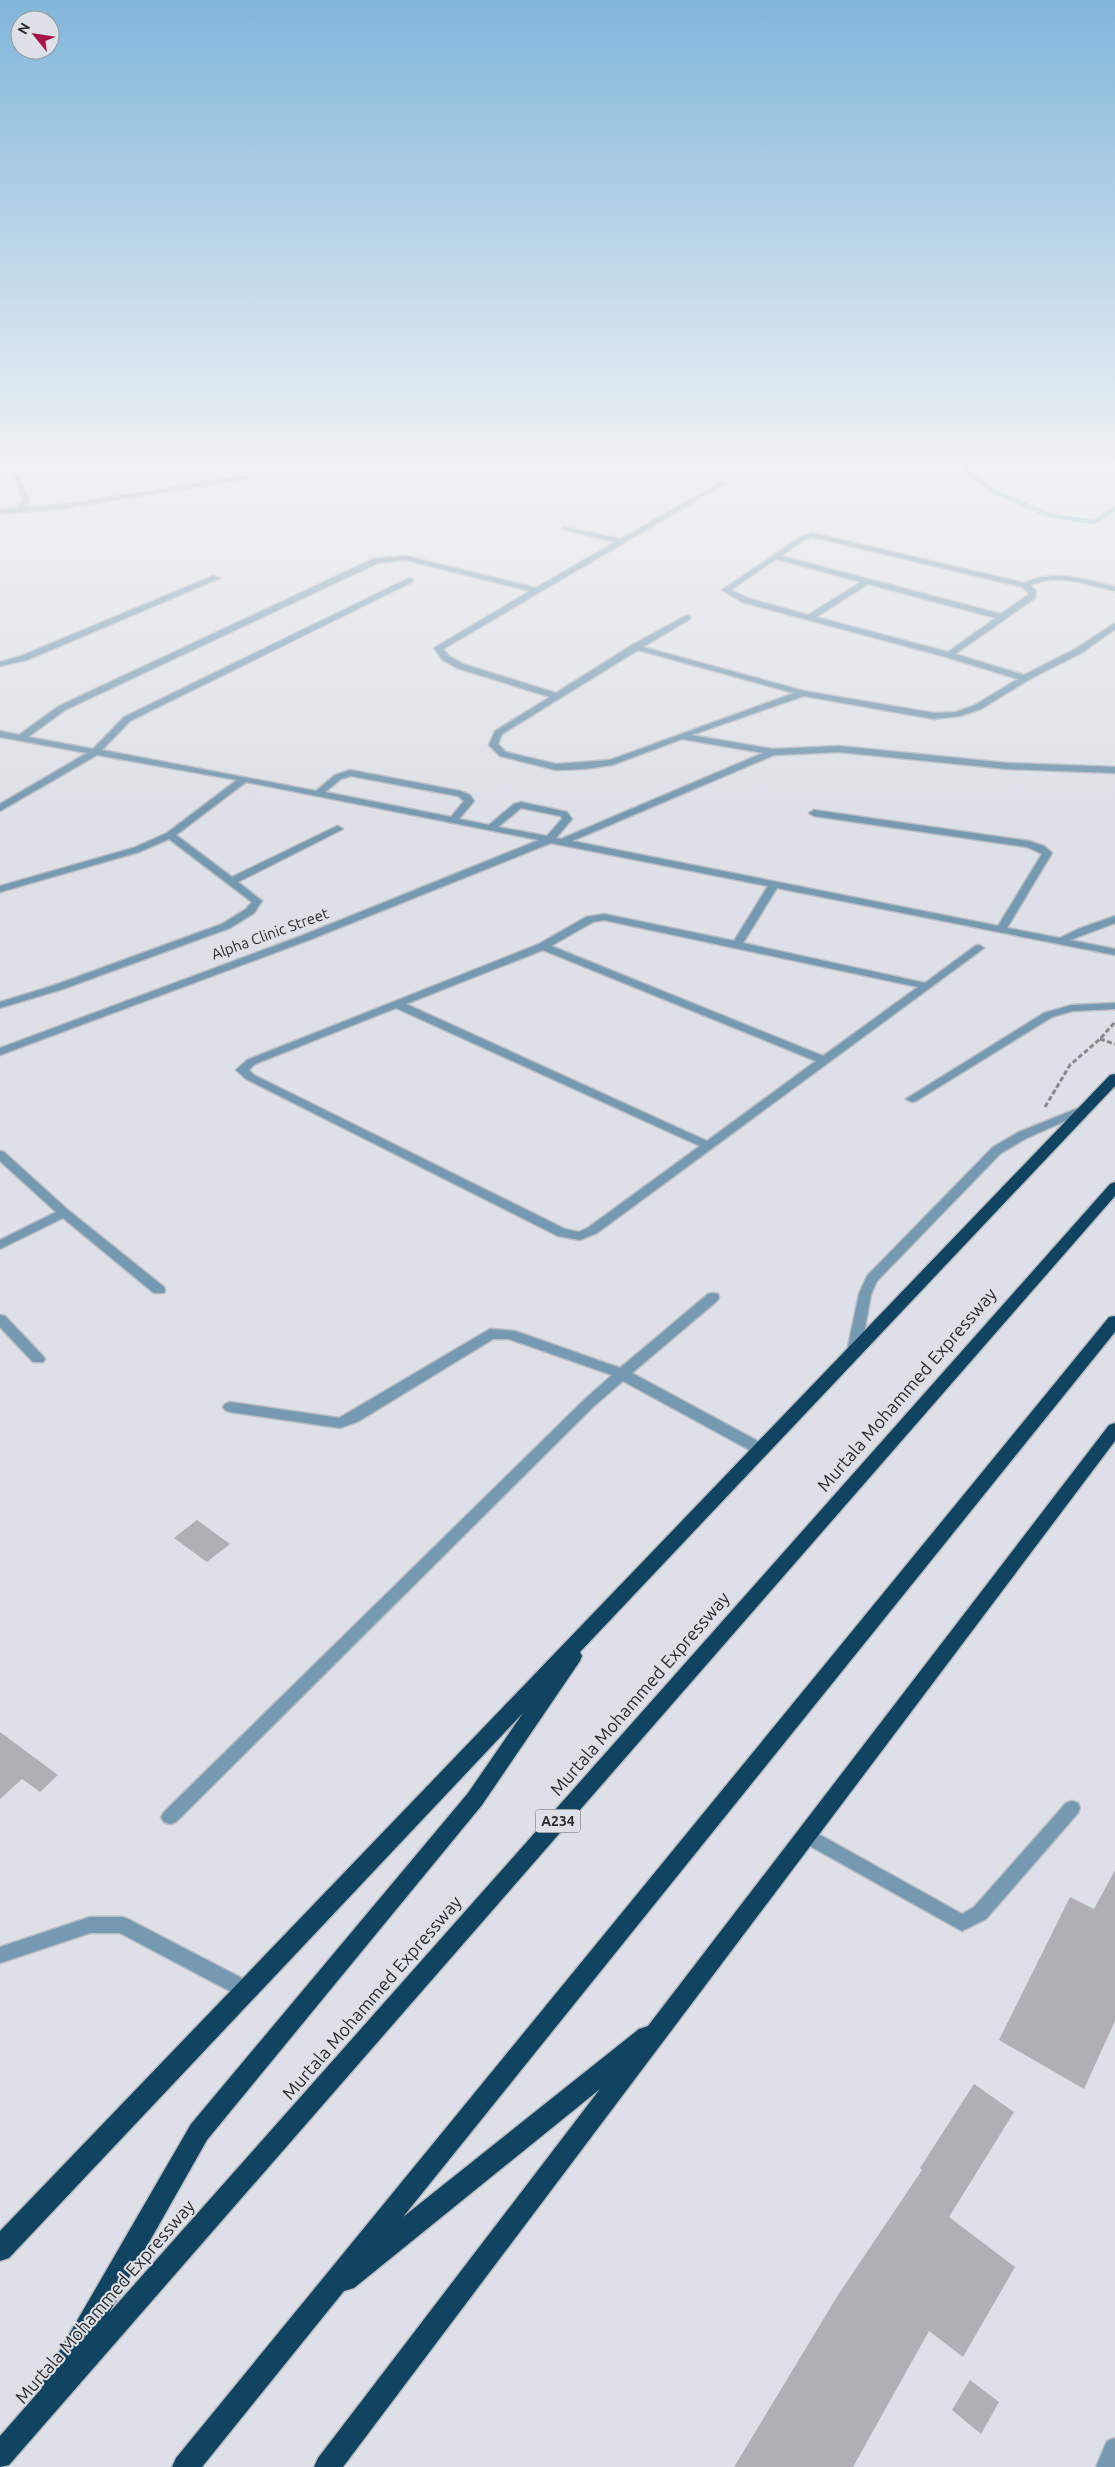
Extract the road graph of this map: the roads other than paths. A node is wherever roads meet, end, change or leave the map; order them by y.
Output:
1 (208, 581) edge
2 (335, 581) edge
3 (407, 581) edge
4 (499, 581) edge
5 (555, 581) edge
6 (739, 581) edge
7 (863, 581) edge
8 (1008, 581) edge
9 (1032, 581) edge
10 (1082, 581) edge
11 (866, 582) junction
12 (1025, 585) junction
13 (1115, 589) edge
14 (538, 591) junction
15 (687, 617) dead end
16 (810, 617) junction
17 (1002, 617) junction
18 (1115, 625) edge
19 (635, 647) junction
20 (949, 655) junction
21 (0, 664) edge
22 (1025, 678) junction
23 (803, 693) junction
24 (557, 696) junction
25 (0, 734) edge
26 (680, 736) junction
27 (20, 738) junction
28 (95, 752) junction
29 (773, 752) junction
30 (1115, 770) edge
31 (244, 779) junction
32 (318, 794) junction
33 (0, 808) edge
34 (814, 813) dead end
35 (454, 821) junction
36 (491, 828) junction
37 (338, 829) dead end
38 (170, 835) junction
39 (549, 840) junction
40 (562, 842) junction
41 (231, 881) junction
42 (774, 885) junction
43 (0, 890) edge
44 (1115, 919) edge
45 (1001, 929) junction
46 (1062, 941) junction
47 (737, 945) junction
48 (543, 946) junction
49 (979, 948) dead end
50 (1115, 952) edge
51 (926, 986) junction
52 (396, 1004) junction
53 (0, 1005) edge
54 (1115, 1006) edge
55 (0, 1052) edge
56 (825, 1061) junction
57 (1115, 1078) edge
58 (912, 1099) dead end
59 (1086, 1108) junction
60 (709, 1146) junction
61 (0, 1155) edge
62 (1115, 1187) edge
63 (64, 1213) junction
64 (0, 1244) edge
65 (159, 1290) dead end
66 (713, 1297) dead end
67 (0, 1319) edge
68 (1115, 1321) edge
69 (854, 1351) junction
70 (38, 1359) dead end
71 (622, 1374) junction
72 (230, 1407) dead end
73 (1113, 1434) edge
74 (760, 1449) junction
75 (599, 1618) junction
76 (1072, 1808) dead end
77 (170, 1817) dead end
78 (806, 1836) junction
79 (0, 1955) edge
80 (246, 1990) junction
81 (666, 2022) junction
82 (0, 2249) edge
83 (322, 2298) junction
84 (36, 2415) junction
85 (1115, 2449) edge
86 (0, 2456) edge
87 (185, 2467) edge
88 (328, 2467) edge
89 (1107, 2467) edge

1 - 21 street
2 - 27 street
3 - 28 street
4 - 14 street
5 - 14 street
6 - 16 street
7 - 11 street
8 - 12 street
9 - 12 street
10 - 13 street
11 - 16 street
11 - 17 street
12 - 17 street
14 - 24 street
15 - 19 street
16 - 20 street
17 - 20 street
18 - 22 street
19 - 23 street
19 - 24 street
20 - 22 street
22 - 23 street
23 - 26 street
24 - 26 street
25 - 27 street
26 - 29 street
27 - 28 street
28 - 31 street
28 - 33 street
29 - 30 street
29 - 40 street
31 - 32 street
31 - 38 street
32 - 35 street
32 - 35 street
34 - 45 street
35 - 36 street
36 - 39 street
36 - 39 street
37 - 41 street
38 - 41 street
38 - 43 street
39 - 40 street
39 - 55 street, Alpha Clinic Street
40 - 42 street
41 - 53 street
42 - 45 street
42 - 47 street
44 - 46 street
45 - 46 street
46 - 50 street
47 - 48 street
47 - 51 street
48 - 52 street
48 - 56 street
49 - 51 street
51 - 56 street
52 - 60 street
52 - 60 street
54 - 58 street
56 - 60 street
57 - 59 highway
59 - 69 highway
59 - 69 street
61 - 63 street
62 - 84 highway, Murtala Mohammed Expressway / A234
63 - 64 street
63 - 65 street
66 - 71 street
67 - 70 street
68 - 83 highway
69 - 74 highway
71 - 72 street
71 - 74 street
71 - 77 street
73 - 78 highway
74 - 75 highway
75 - 80 highway
75 - 84 highway
76 - 78 street
78 - 81 highway
79 - 80 street
80 - 82 highway
81 - 83 highway
81 - 88 highway
83 - 87 highway
84 - 86 highway, Murtala Mohammed Expressway / A234
85 - 89 street

